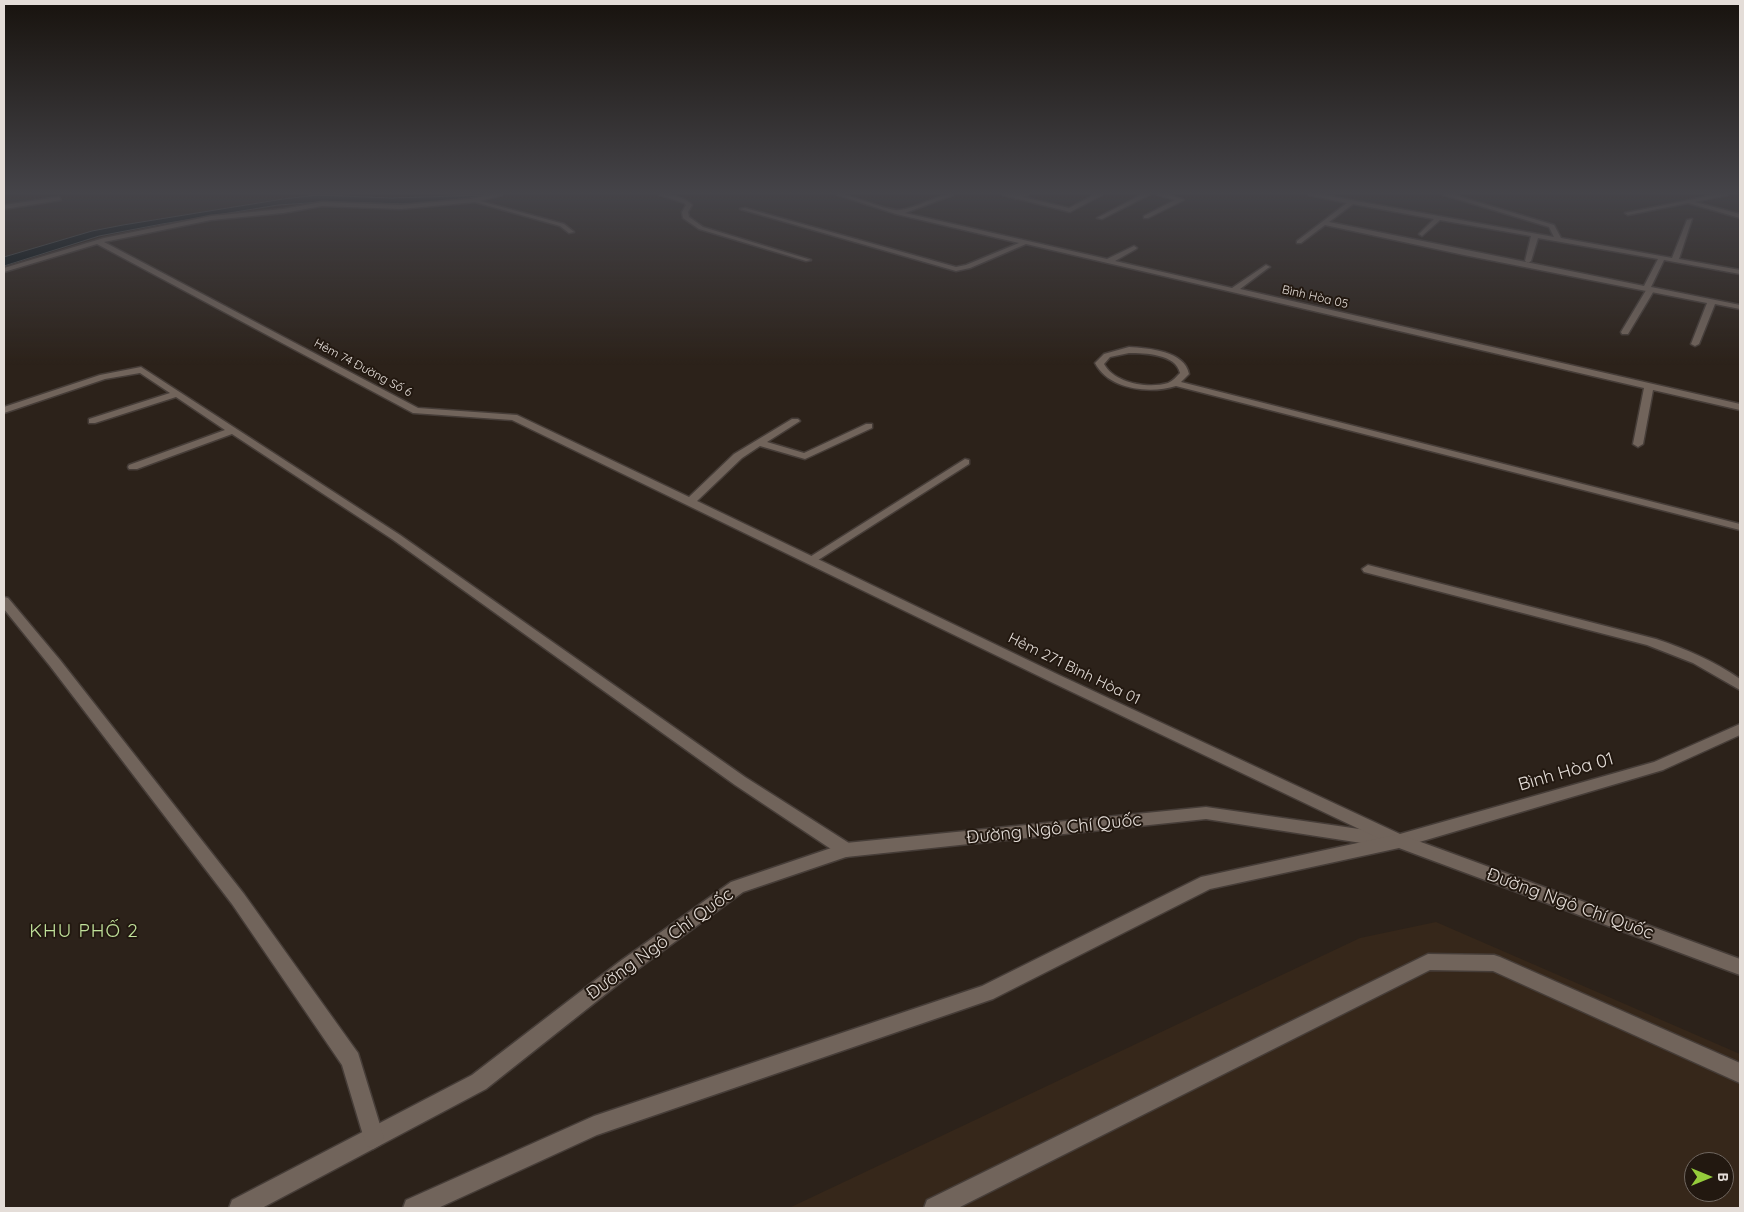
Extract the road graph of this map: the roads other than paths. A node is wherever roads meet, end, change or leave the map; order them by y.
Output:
1 (67, 252) edge
2 (117, 252) edge
3 (780, 252) edge
4 (894, 252) edge
5 (1005, 252) edge
6 (1068, 252) edge
7 (1127, 252) edge
8 (1464, 252) edge
9 (1531, 252) edge
10 (1625, 252) edge
11 (1678, 252) edge
12 (1662, 258) junction
13 (808, 260) dead end
14 (1675, 260) junction
15 (1109, 261) junction
16 (1528, 262) dead end
17 (1266, 267) dead end
18 (4, 270) edge
19 (1740, 272) edge
20 (1648, 289) junction
21 (1234, 290) junction
22 (1712, 301) junction
23 (1740, 306) edge
24 (1625, 332) dead end
25 (1695, 344) dead end
26 (1176, 383) junction
27 (1649, 386) junction
28 (177, 394) junction
29 (1740, 407) edge
30 (4, 410) edge
31 (92, 421) dead end
32 (795, 421) dead end
33 (869, 426) dead end
34 (233, 430) junction
35 (759, 443) junction
36 (1638, 444) dead end
37 (965, 462) dead end
38 (133, 466) dead end
39 (690, 502) junction
40 (736, 524) joint
41 (1740, 527) edge
42 (811, 560) junction
43 (1368, 569) dead end
44 (4, 602) edge
45 (1740, 685) edge
46 (1740, 730) edge
47 (1399, 842) junction
48 (846, 850) junction
49 (1740, 966) edge
50 (1740, 1073) edge
51 (373, 1138) junction
52 (240, 1208) edge
53 (414, 1208) edge
54 (935, 1208) edge

1 - 18 street
2 - 39 street, Hẻm 74 Đường Số 6
3 - 13 street
4 - 5 street
6 - 15 street, Bình Hòa 05
7 - 15 street
8 - 20 street
9 - 16 street
10 - 12 street
11 - 14 street
12 - 14 street
12 - 20 street
14 - 19 street
15 - 21 street, Bình Hòa 05
17 - 21 street
20 - 22 street
20 - 24 street
21 - 27 street, Bình Hòa 05
22 - 23 street
22 - 25 street
26 - 26 street
26 - 41 street
27 - 29 street, Bình Hòa 05
27 - 36 street
28 - 30 street
28 - 31 street
28 - 34 street
32 - 35 street
33 - 35 street
34 - 38 street
34 - 48 street
35 - 39 street
37 - 42 street
39 - 40 street, Hẻm 74 Đường Số 6
40 - 42 street, Hẻm 271 Bình Hòa 01
42 - 47 street, Hẻm 271 Bình Hòa 01
43 - 45 street
44 - 51 street
46 - 47 street, Bình Hòa 01
47 - 48 street, Đường Ngô Chí Quốc
47 - 49 street, Đường Ngô Chí Quốc
47 - 53 street
48 - 51 street, Đường Ngô Chí Quốc
50 - 54 street
51 - 52 street, Đường Ngô Chí Quốc

